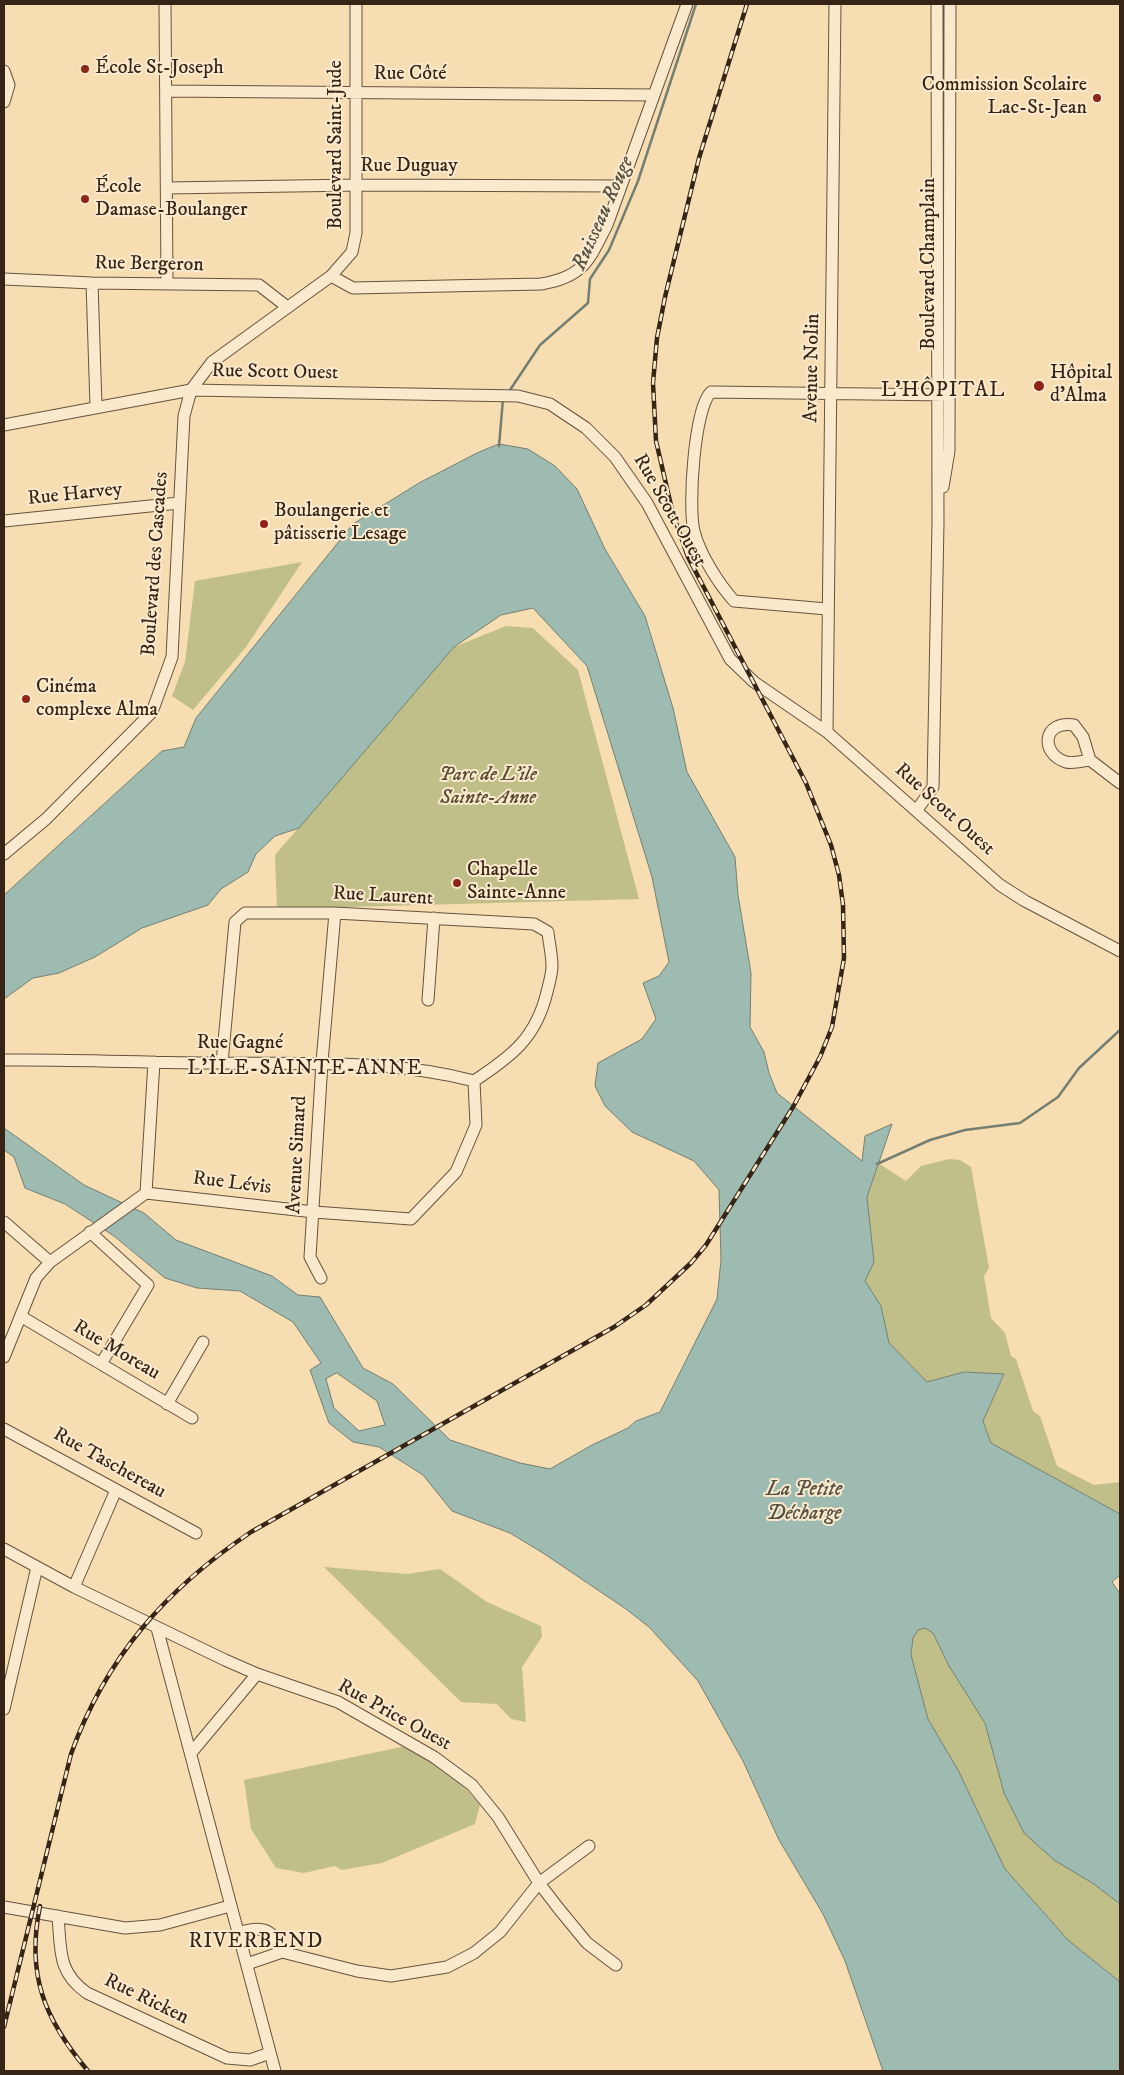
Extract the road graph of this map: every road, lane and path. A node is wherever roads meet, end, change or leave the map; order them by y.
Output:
1 (165, 4) edge
2 (356, 4) edge
3 (686, 4) edge
4 (835, 4) edge
5 (936, 4) edge
6 (950, 4) edge
7 (4, 71) edge
8 (166, 91) junction
9 (356, 94) junction
10 (654, 95) junction
11 (4, 102) edge
12 (356, 185) junction
13 (621, 186) junction
14 (167, 188) junction
15 (332, 276) junction
16 (4, 279) edge
17 (92, 283) junction
18 (167, 283) junction
19 (286, 306) junction
20 (191, 390) junction
21 (832, 392) junction
22 (943, 394) junction
23 (96, 406) junction
24 (4, 425) edge
25 (179, 503) junction
26 (4, 521) edge
27 (827, 609) junction
28 (827, 732) junction
29 (1090, 760) dead end
30 (1120, 783) edge
31 (917, 810) junction
32 (4, 854) edge
33 (335, 913) junction
34 (434, 918) junction
35 (1120, 951) edge
36 (428, 1000) dead end
37 (4, 1060) edge
38 (154, 1062) junction
39 (322, 1062) junction
40 (222, 1064) junction
41 (474, 1081) junction
42 (146, 1193) junction
43 (314, 1212) junction
44 (4, 1222) edge
45 (90, 1232) junction
46 (50, 1262) junction
47 (321, 1278) dead end
48 (22, 1316) junction
49 (203, 1342) dead end
50 (4, 1357) edge
51 (101, 1364) junction
52 (167, 1404) junction
53 (192, 1418) dead end
54 (4, 1429) edge
55 (116, 1490) junction
56 (196, 1533) dead end
57 (4, 1549) edge
58 (37, 1567) junction
59 (74, 1587) junction
60 (158, 1628) junction
61 (4, 1650) edge
62 (16, 1653) junction
63 (257, 1674) junction
64 (4, 1709) edge
65 (191, 1753) junction
66 (589, 1846) dead end
67 (539, 1883) junction
68 (230, 1906) junction
69 (4, 1907) edge
70 (58, 1916) junction
71 (238, 1933) junction
72 (282, 1952) junction
73 (247, 1964) junction
74 (616, 1965) dead end
75 (270, 2053) junction
76 (275, 2071) edge

1 - 8 street
2 - 9 street, Boulevard Saint-Jude
3 - 10 street
4 - 21 street, Avenue Nolin
5 - 22 street, Boulevard Champlain
6 - 22 street, Boulevard Champlain
7 - 11 street
8 - 9 street, Rue Côté
8 - 14 street
9 - 10 street, Rue Côté
9 - 12 street, Boulevard Saint-Jude
10 - 13 street
12 - 13 street, Rue Duguay
12 - 14 street, Rue Duguay
12 - 15 street, Boulevard Saint-Jude
13 - 15 street
14 - 18 street
15 - 19 street, Boulevard Saint-Jude
16 - 17 street, Rue Bergeron
17 - 18 street, Rue Bergeron
17 - 23 street
18 - 19 street, Rue Bergeron
19 - 20 street, Boulevard Saint-Jude
20 - 23 street, Rue Scott Ouest
20 - 25 street, Boulevard des Cascades
20 - 28 street, Rue Scott Ouest
21 - 22 street
21 - 27 street, Avenue Nolin
21 - 27 street
22 - 31 street, Boulevard Champlain
23 - 24 street, Rue Scott Ouest
25 - 26 street, Rue Harvey
25 - 32 street, Boulevard des Cascades
27 - 28 street, Avenue Nolin
28 - 31 street, Rue Scott Ouest
29 - 30 street
31 - 35 street, Rue Scott Ouest
33 - 34 street, Rue Laurent
33 - 39 street, Avenue Simard
33 - 40 street, Rue Laurent
34 - 36 street
34 - 41 street, Rue Laurent
37 - 38 street, Rue Gagné
38 - 40 street, Rue Gagné
38 - 42 street
39 - 40 street, Rue Gagné
39 - 41 street, Rue Gagné
39 - 43 street, Avenue Simard
41 - 43 street, Rue Lévis
42 - 43 street, Rue Lévis
42 - 45 street
43 - 47 street, Avenue Simard
44 - 46 street
45 - 46 street
45 - 51 street
46 - 48 street
48 - 50 street
48 - 51 street, Rue Moreau
49 - 52 street
51 - 52 street, Rue Moreau
52 - 53 street, Rue Moreau
54 - 55 street, Rue Taschereau
55 - 56 street, Rue Taschereau
55 - 59 street
57 - 58 street, Rue Price Ouest
58 - 59 street, Rue Price Ouest
58 - 62 street
59 - 60 street, Rue Price Ouest
60 - 63 street, Rue Price Ouest
60 - 65 street
61 - 62 street
62 - 64 street
63 - 65 street
63 - 67 street, Rue Price Ouest
65 - 68 street
66 - 67 street
67 - 72 street
67 - 74 street, Rue Price Ouest
68 - 70 street
68 - 71 street
69 - 70 street
70 - 75 street, Rue Ricken
71 - 72 street
71 - 73 street
72 - 73 street
73 - 75 street
75 - 76 street

